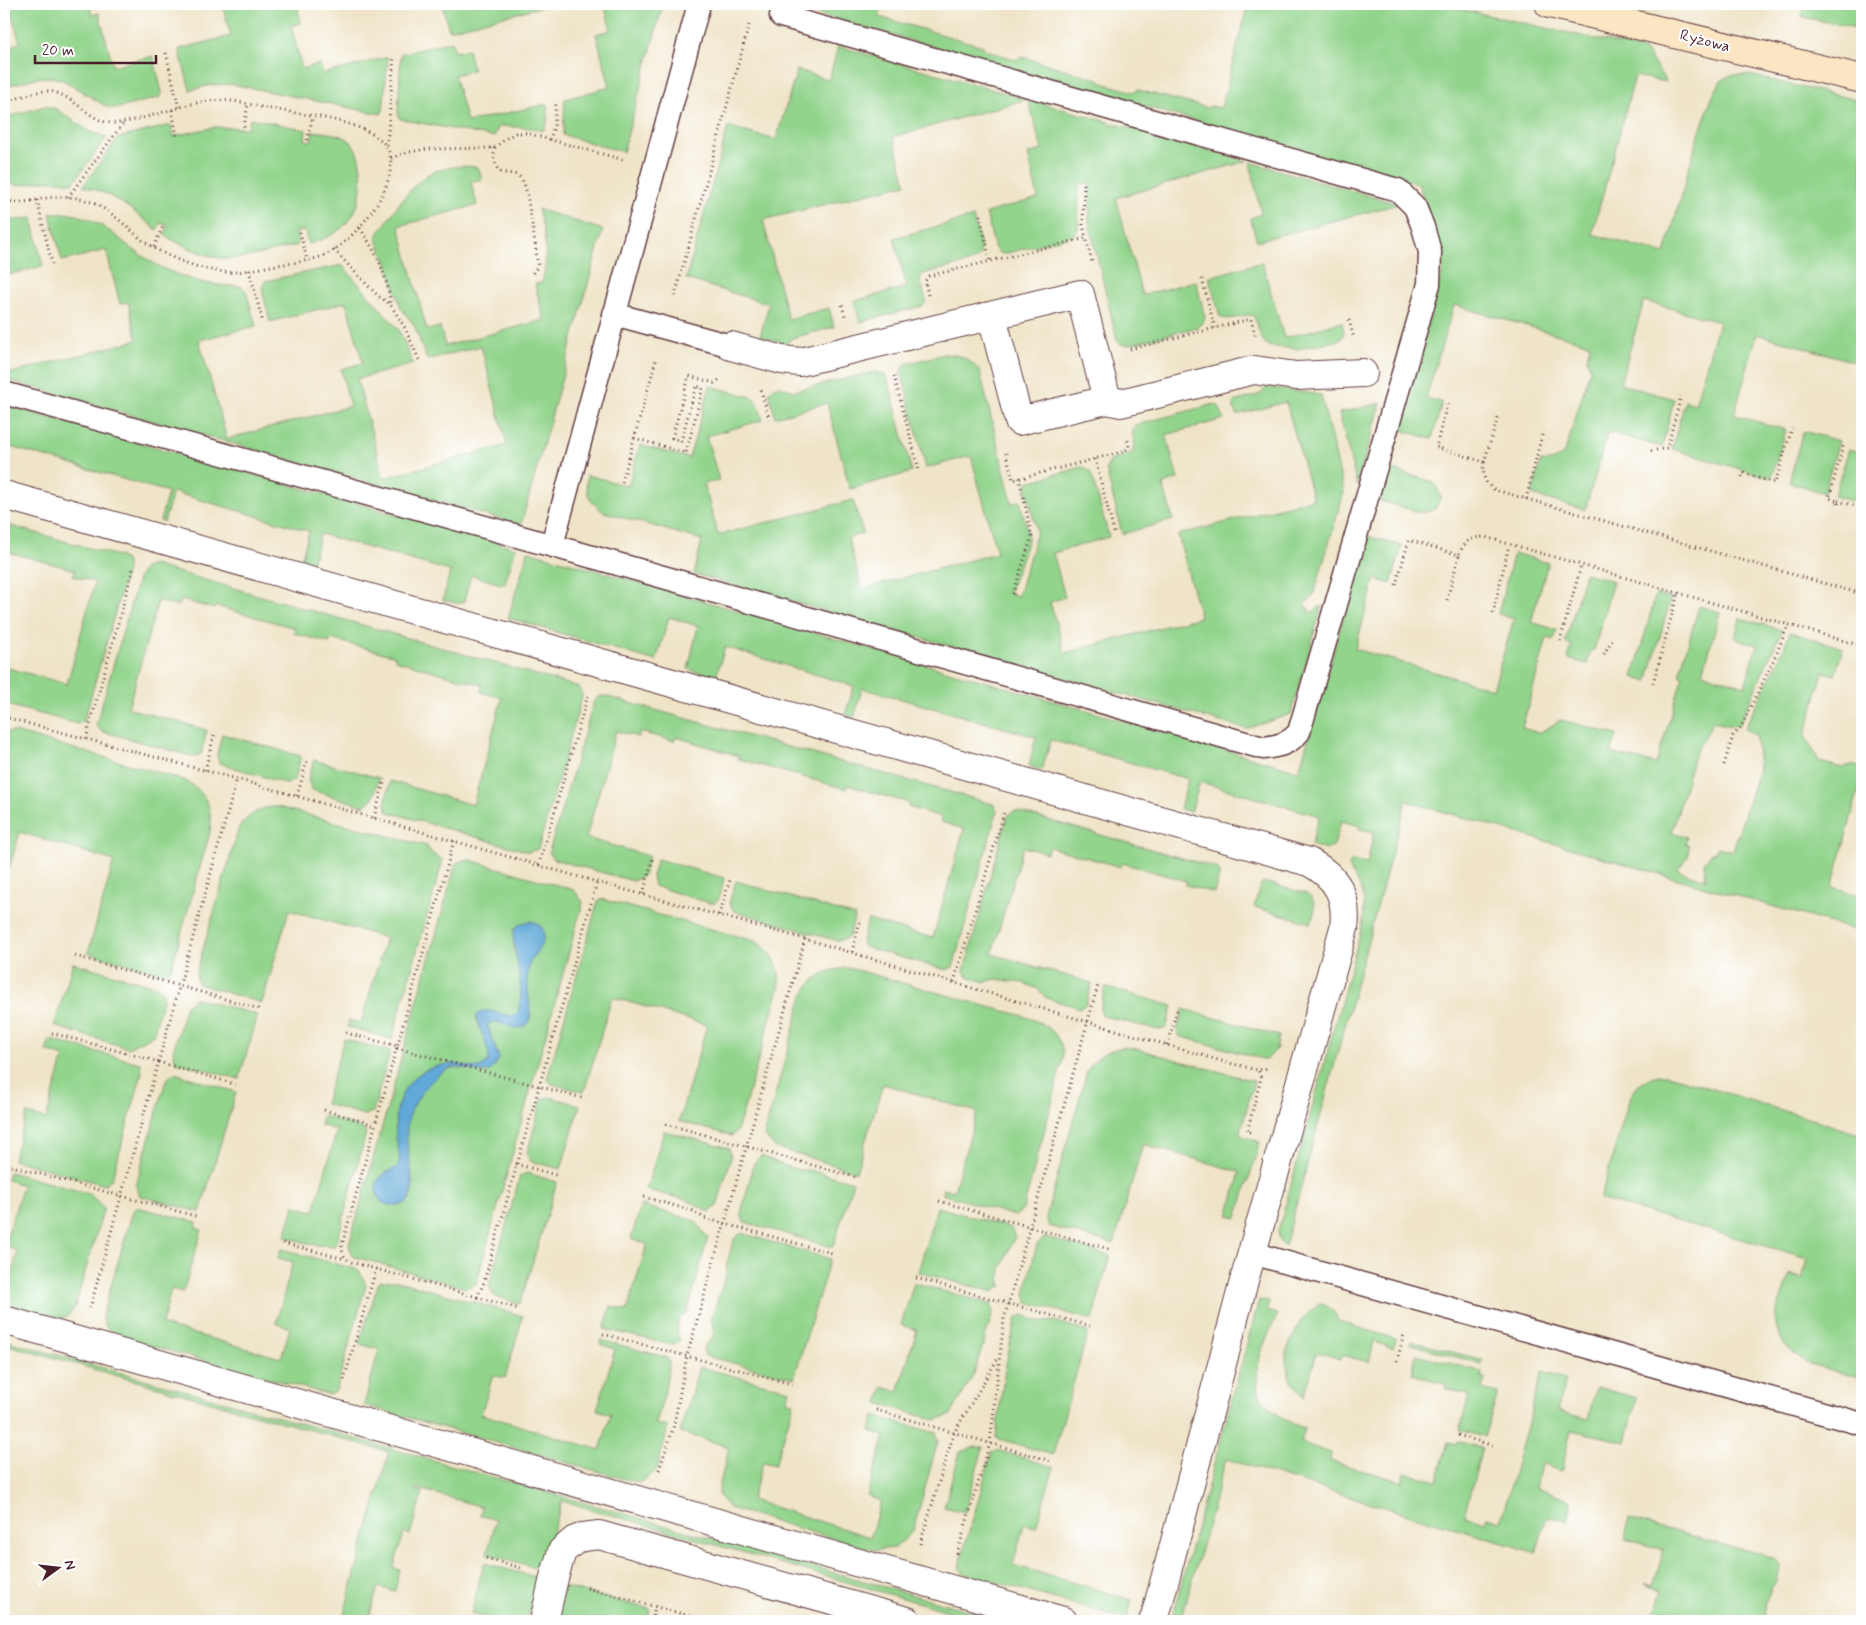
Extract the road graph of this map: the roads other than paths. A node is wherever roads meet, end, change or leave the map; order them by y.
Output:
1 (699, 4) edge
2 (1549, 4) edge
3 (781, 16) road end
4 (1862, 79) edge
5 (614, 314) junction
6 (992, 316) junction
7 (731, 346) joint
8 (1363, 373) dead end
9 (4, 393) edge
10 (1107, 400) junction
11 (4, 495) edge
12 (552, 545) junction
13 (1252, 1253) junction
14 (4, 1320) edge
15 (1862, 1424) edge
16 (544, 1621) edge
17 (907, 1621) edge
18 (1063, 1621) edge
19 (1153, 1621) edge

1 - 5 lane
2 - 4 street, Ryżowa
3 - 12 lane
5 - 7 lane
5 - 12 lane
6 - 7 street
6 - 10 street
6 - 10 street
8 - 10 street
9 - 12 lane
11 - 13 street
13 - 15 lane
13 - 19 street
14 - 18 street
16 - 17 street

